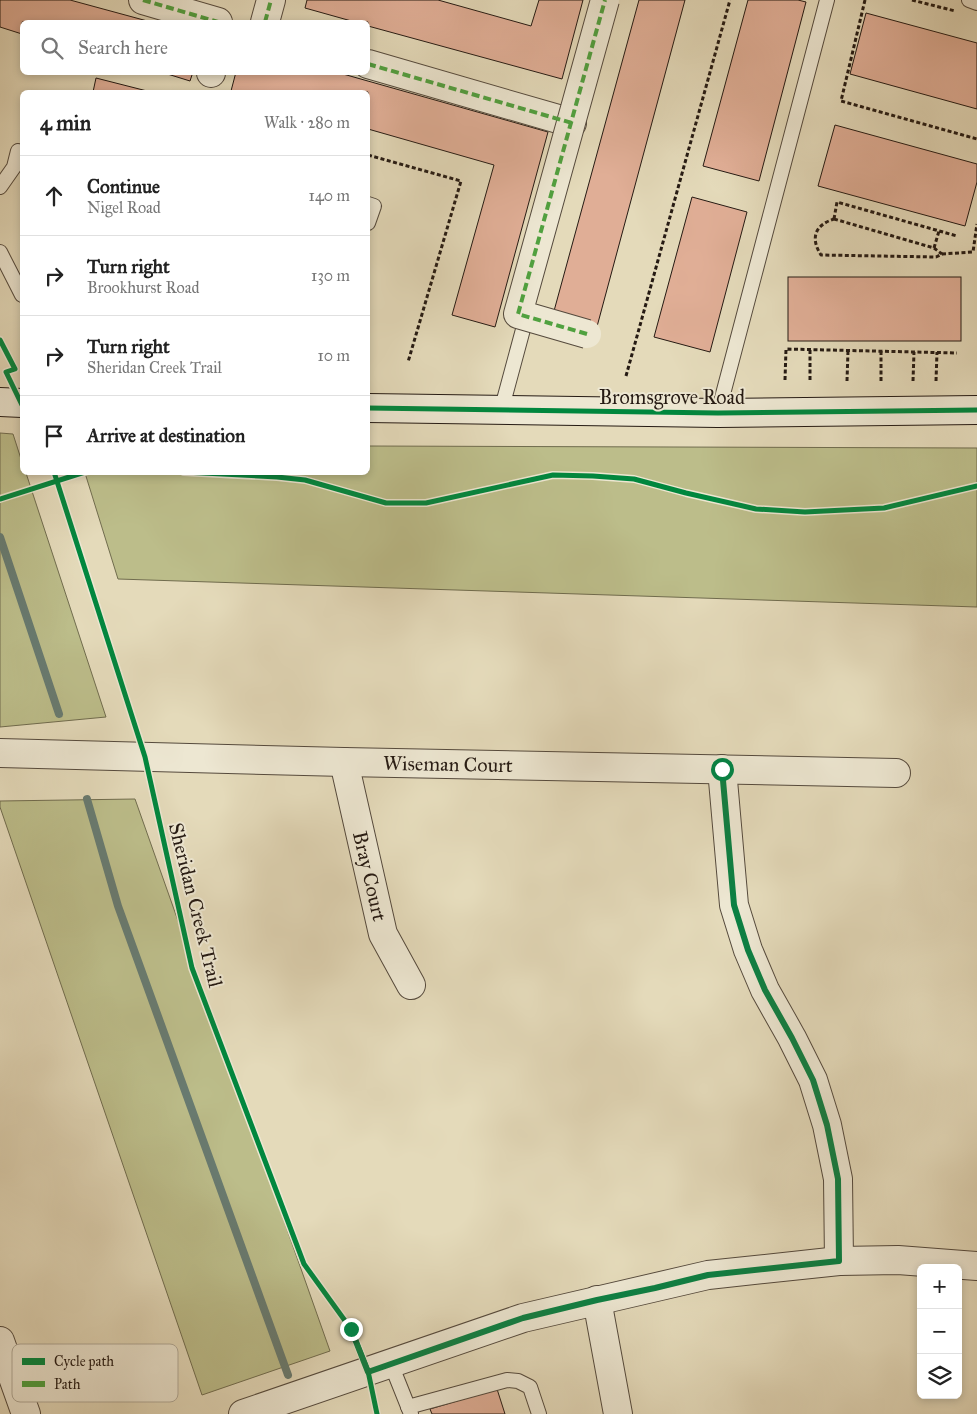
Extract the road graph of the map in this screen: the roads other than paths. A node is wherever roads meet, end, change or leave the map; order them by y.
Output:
1 (143, 0) edge
2 (271, 0) edge
3 (605, 0) edge
4 (827, 0) edge
5 (969, 0) edge
6 (977, 3) edge
7 (211, 20) edge
8 (266, 20) edge
9 (370, 65) edge
10 (572, 123) junction
11 (18, 151) dead end
12 (0, 187) edge
13 (370, 205) edge
14 (370, 217) edge
15 (0, 252) edge
16 (20, 291) edge
17 (525, 322) dead end
18 (587, 334) dead end
19 (0, 402) edge
20 (20, 404) edge
21 (370, 408) edge
22 (977, 410) edge
23 (501, 411) junction
24 (718, 413) junction
25 (0, 753) edge
26 (344, 762) junction
27 (722, 769) junction
28 (896, 773) dead end
29 (411, 985) dead end
30 (839, 1261) junction
31 (977, 1266) edge
32 (597, 1300) junction
33 (0, 1341) edge
34 (392, 1364) junction
35 (12, 1375) edge
36 (22, 1402) edge
37 (409, 1410) edge
38 (26, 1414) edge
39 (243, 1414) edge
40 (539, 1414) edge
41 (618, 1414) edge

1 - 7 street
2 - 8 street
3 - 10 street, bridge
4 - 24 lane
5 - 6 lane
9 - 10 street
10 - 18 street, bridge
11 - 12 lane
13 - 14 lane
15 - 16 lane
17 - 23 lane
19 - 20 street
21 - 23 street, Bromsgrove Road
22 - 24 street, Bromsgrove Road
23 - 24 street, Bromsgrove Road
25 - 26 street, Wiseman Court
26 - 27 street, Wiseman Court
26 - 29 street, Bray Court
27 - 28 street, Wiseman Court
27 - 30 street
30 - 31 street
30 - 32 street
32 - 34 street
32 - 41 street
33 - 35 street
34 - 37 lane
34 - 39 street
36 - 38 street
37 - 40 lane

